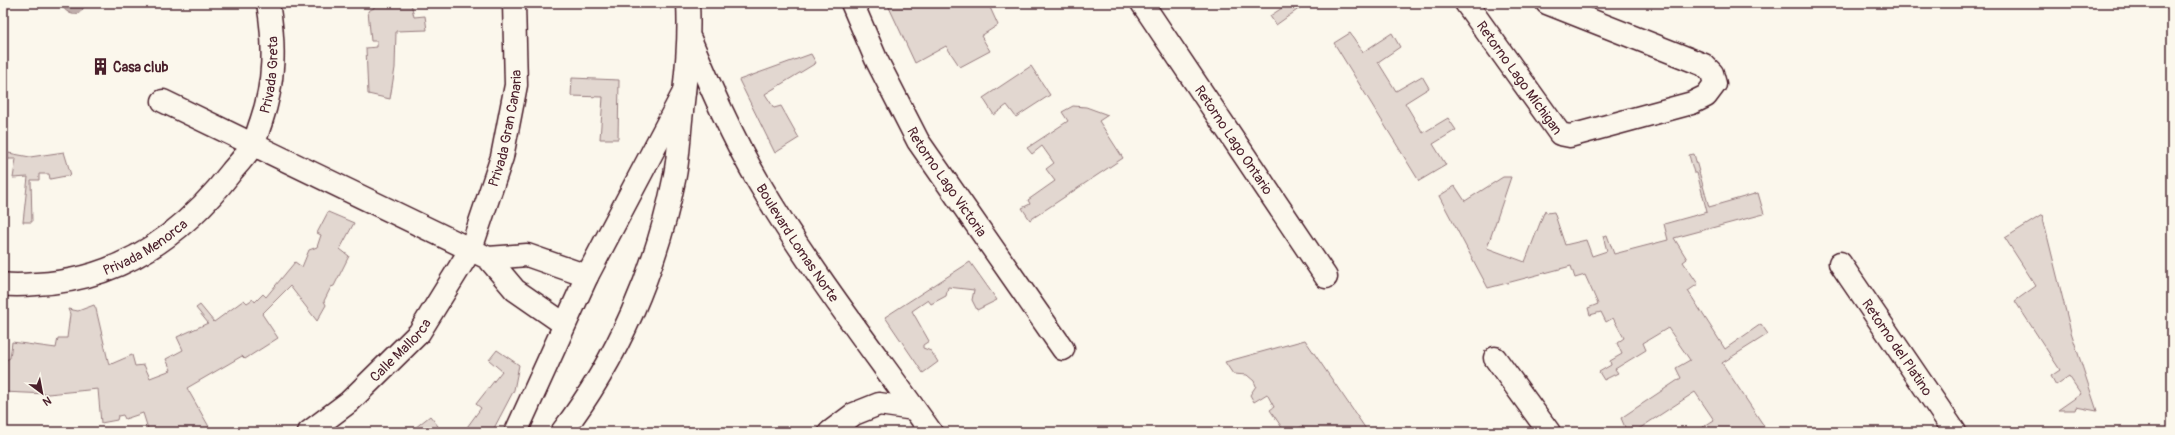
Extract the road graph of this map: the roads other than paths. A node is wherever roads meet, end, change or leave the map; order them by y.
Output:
1 (268, 3) edge
2 (514, 3) edge
3 (688, 3) edge
4 (852, 3) edge
5 (1142, 3) edge
6 (1466, 3) edge
7 (1548, 3) edge
8 (690, 40) junction
9 (684, 92) junction
10 (163, 101) dead end
11 (253, 144) junction
12 (479, 254) junction
13 (1840, 263) dead end
14 (587, 276) junction
15 (1326, 277) dead end
16 (3, 284) edge
17 (564, 324) junction
18 (1063, 349) dead end
19 (1496, 358) dead end
20 (914, 409) junction
21 (309, 432) edge
22 (516, 432) edge
23 (562, 432) edge
24 (830, 432) edge
25 (930, 432) edge
26 (1549, 432) edge
27 (1955, 432) edge

1 - 11 street, Privada Greta
2 - 12 street, Privada Gran Canaria
3 - 8 street
4 - 18 street, Retorno Lago Victoria
5 - 15 street, Retorno Lago Ontario
6 - 7 street, Retorno Lago Míchigan
8 - 9 street
8 - 20 street, Boulevard Lomas Norte
9 - 14 street
9 - 23 street
10 - 11 street
11 - 12 street
11 - 16 street, Privada Menorca
12 - 14 street
12 - 17 street
12 - 21 street, Calle Mallorca
13 - 27 street, Retorno del Platino
14 - 17 street
17 - 22 street
19 - 26 street
20 - 24 street
20 - 25 street, Boulevard Lomas Norte

